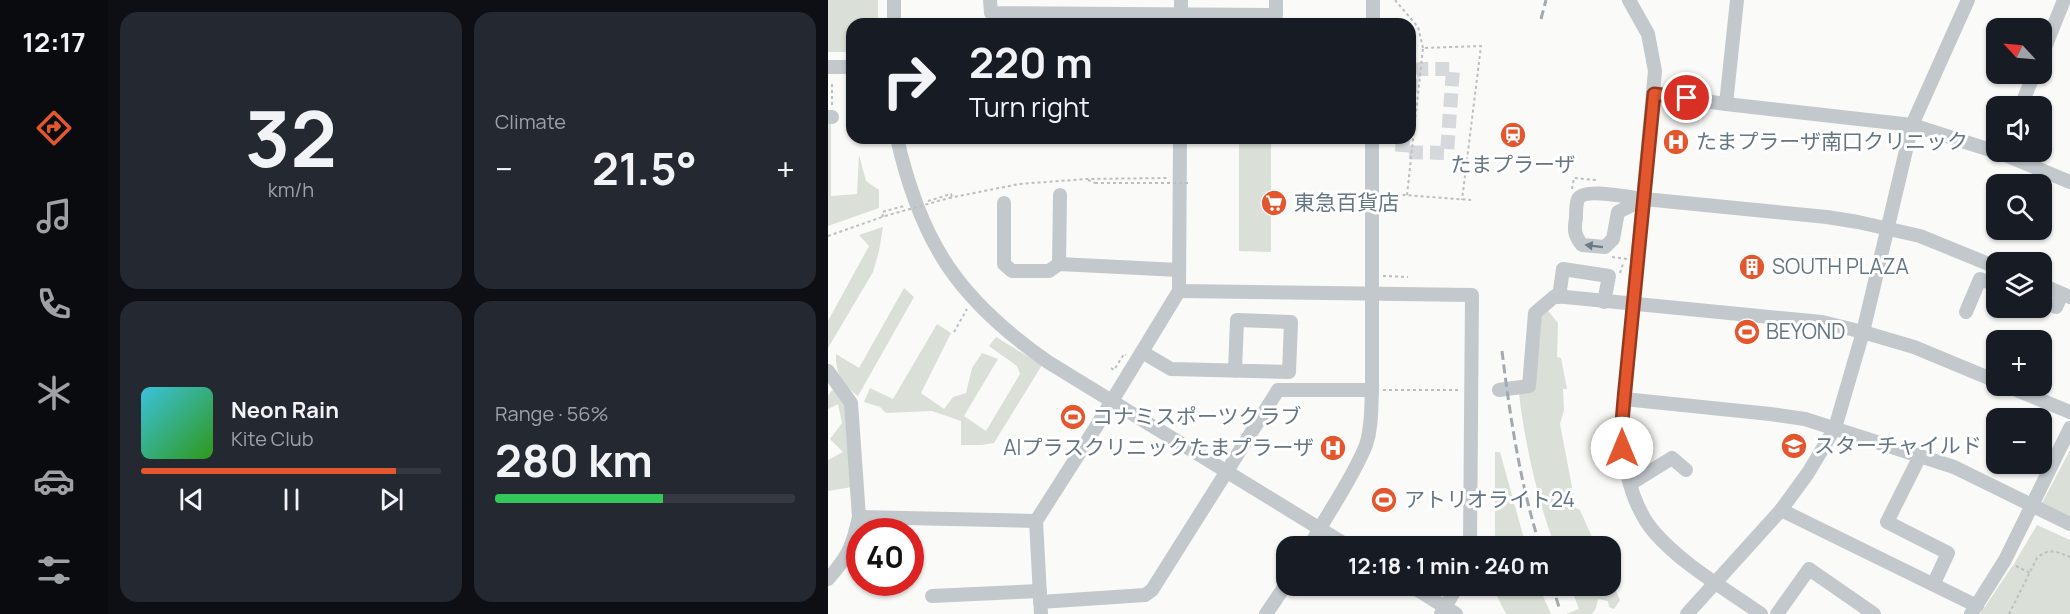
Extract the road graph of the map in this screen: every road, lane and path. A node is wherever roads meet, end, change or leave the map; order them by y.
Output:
1 (894, 0) edge
2 (990, 0) edge
3 (1276, 0) edge
4 (1373, 0) edge
5 (1395, 0) edge
6 (1629, 0) edge
7 (1737, 0) edge
8 (1968, 0) edge
9 (2064, 0) edge
10 (1181, 13) edge
11 (896, 18) edge
12 (1373, 18) edge
13 (1410, 18) edge
14 (1416, 25) edge
15 (2052, 30) edge
16 (1425, 48) junction
17 (828, 67) edge
18 (846, 67) edge
19 (832, 81) dead end
20 (1654, 94) junction
21 (1726, 104) junction
22 (830, 117) edge
23 (1416, 122) edge
24 (1912, 125) junction
25 (899, 144) edge
26 (1180, 144) edge
27 (1372, 144) edge
28 (1413, 144) edge
29 (1986, 148) edge
30 (2024, 162) edge
31 (1086, 179) dead end
32 (2070, 182) edge
33 (1190, 183) dead end
34 (1059, 195) dead end
35 (1407, 195) junction
36 (1385, 199) dead end
37 (1644, 199) junction
38 (1462, 200) junction
39 (1470, 200) dead end
40 (928, 201) dead end
41 (1004, 203) dead end
42 (904, 206) dead end
43 (884, 216) junction
44 (1888, 228) junction
45 (828, 236) edge
46 (1986, 263) edge
47 (1059, 264) junction
48 (1179, 270) junction
49 (1585, 272) junction
50 (1383, 276) dead end
51 (1408, 277) dead end
52 (1986, 281) edge
53 (2052, 290) edge
54 (1179, 291) junction
55 (1371, 294) junction
56 (2066, 296) edge
57 (1559, 297) junction
58 (1581, 299) junction
59 (1604, 302) junction
60 (1634, 305) junction
61 (2052, 306) edge
62 (967, 309) dead end
63 (1966, 312) dead end
64 (954, 332) dead end
65 (1863, 332) junction
66 (1142, 352) junction
67 (1124, 354) dead end
68 (1111, 368) dead end
69 (828, 371) edge
70 (1235, 371) junction
71 (1986, 377) edge
72 (1377, 390) junction
73 (1472, 390) junction
74 (1498, 390) dead end
75 (2031, 396) edge
76 (1624, 399) junction
77 (2070, 412) edge
78 (1835, 428) junction
79 (2070, 428) edge
80 (1920, 456) junction
81 (1686, 470) dead end
82 (1227, 471) junction
83 (1630, 484) junction
84 (2033, 504) junction
85 (1781, 510) junction
86 (859, 517) junction
87 (1036, 521) junction
88 (2070, 524) edge
89 (1319, 528) junction
90 (1315, 536) edge
91 (1332, 536) edge
92 (1470, 536) edge
93 (2070, 557) edge
94 (2005, 560) junction
95 (2030, 573) junction
96 (828, 579) edge
97 (1716, 583) junction
98 (1934, 583) junction
99 (932, 596) dead end
100 (1278, 596) edge
101 (1425, 596) edge
102 (1454, 596) edge
103 (1040, 602) edge
104 (1974, 610) edge
105 (1447, 612) edge
106 (1266, 614) edge
107 (1687, 614) edge
108 (1761, 614) edge
109 (1777, 614) edge
110 (1874, 614) edge
111 (2009, 614) edge

1 - 11 street
2 - 10 street
3 - 10 street
4 - 12 street
5 - 13 path
6 - 20 street
7 - 21 street
8 - 24 street
9 - 15 street
14 - 16 path
16 - 23 path
16 - 38 path
17 - 18 street
19 - 22 path
20 - 21 street
20 - 37 street
21 - 24 street
24 - 29 street
24 - 44 street
25 - 82 street
26 - 48 street
27 - 55 street
28 - 35 path
30 - 32 street
31 - 33 path, bridge
34 - 47 street
35 - 36 path
35 - 38 path
37 -> 37 street
37 - 44 street
37 - 60 street
38 - 39 path
40 - 43 path, bridge
41 - 47 street
42 - 43 path
43 - 45 path
44 - 46 street
44 - 65 street
47 - 48 street
48 - 54 street
49 - 57 street
49 - 58 street
49 - 59 street
50 - 51 path
52 - 63 street
53 - 56 street
54 - 55 street
54 - 66 street
55 - 72 street
55 - 73 street
56 - 61 street
57 - 58 street
57 - 74 street
58 - 59 street
59 - 60 street
60 - 65 street
60 - 76 street
62 - 64 path
65 - 71 street
65 - 78 street
66 - 70 street
66 - 87 street, bridge
67 - 68 path
69 - 86 street
70 - 70 street
72 - 73 path
72 - 82 street
72 - 89 street
73 - 92 street
75 - 77 street
76 - 78 street
76 - 83 street
78 - 80 street
78 - 85 street
79 - 84 street
80 - 84 street
80 - 98 street
81 - 83 street
82 - 89 street
82 - 103 street
83 - 97 street
84 - 88 street
84 - 94 street
85 - 97 street
85 - 98 street
86 - 87 street
86 - 96 street
87 - 103 street
89 - 90 street
89 - 91 street
93 - 95 path
94 - 95 path
94 - 104 street
95 - 111 path
97 - 107 street
97 - 108 street
98 - 104 street
99 - 103 street
100 - 106 street
101 - 105 street
102 - 105 street
109 - 110 street

